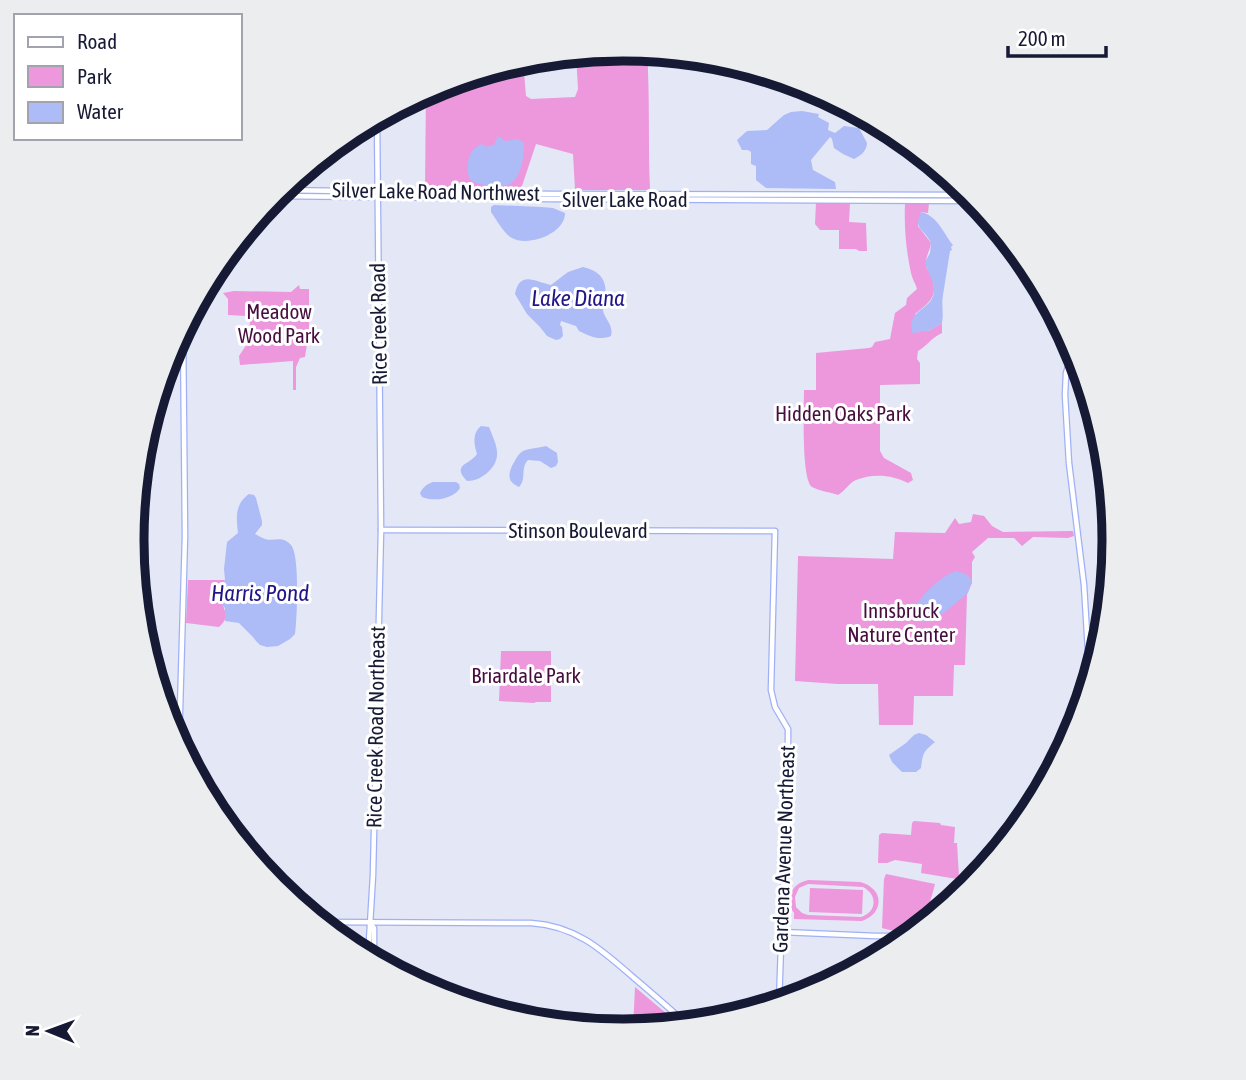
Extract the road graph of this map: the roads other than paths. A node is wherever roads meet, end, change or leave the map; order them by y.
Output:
1 (377, 129) edge
2 (295, 191) edge
3 (378, 194) junction
4 (290, 196) edge
5 (956, 196) edge
6 (183, 352) edge
7 (1068, 366) edge
8 (381, 530) junction
9 (775, 531) joint
10 (1088, 652) edge
11 (180, 720) edge
12 (335, 922) edge
13 (371, 923) junction
14 (782, 932) junction
15 (892, 936) edge
16 (368, 945) edge
17 (374, 949) edge
18 (779, 992) edge
19 (677, 1016) edge

1 - 3 street, Rice Creek Road
2 - 3 street, Silver Lake Road Northwest
3 - 4 street
3 - 5 street, Silver Lake Road Northwest
3 - 8 street, Rice Creek Road
6 - 11 street
7 - 10 street
8 - 9 street, Stinson Boulevard
8 - 13 street, Rice Creek Road Northeast
9 - 14 street, Gardena Avenue Northeast
12 - 13 street
13 - 16 street, Rice Creek Road Northeast
13 - 17 street, Rice Creek Road Northeast
13 - 19 street
14 - 15 street
14 - 18 street, Gardena Avenue Northeast

